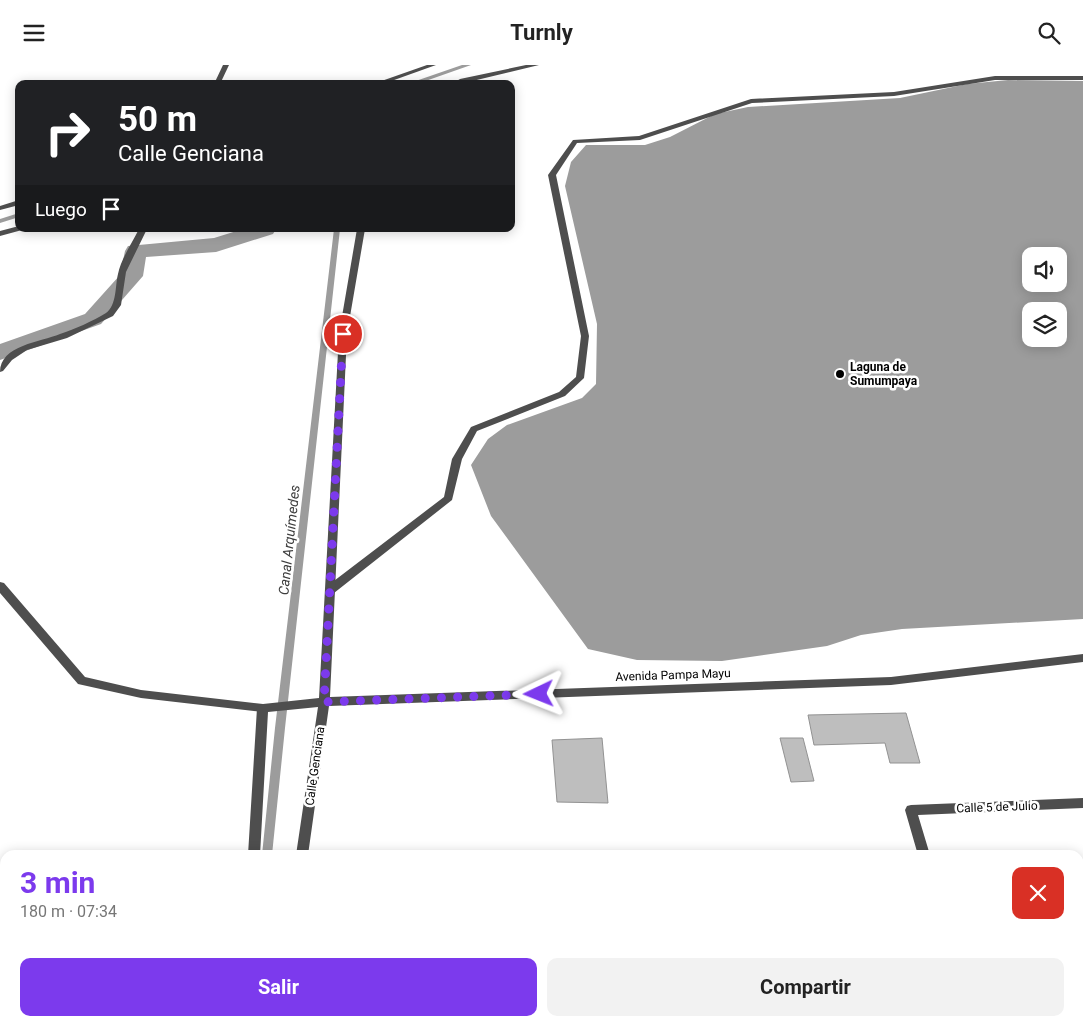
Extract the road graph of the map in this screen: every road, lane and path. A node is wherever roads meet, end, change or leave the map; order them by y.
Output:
1 (226, 65) edge
2 (433, 65) edge
3 (536, 65) edge
4 (1083, 78) edge
5 (218, 80) edge
6 (388, 80) edge
7 (468, 80) edge
8 (15, 203) edge
9 (0, 208) edge
10 (15, 229) edge
11 (142, 232) edge
12 (360, 232) edge
13 (0, 234) edge
14 (0, 369) edge
15 (0, 586) edge
16 (330, 590) junction
17 (1083, 658) edge
18 (320, 703) junction
19 (263, 707) junction
20 (1083, 803) edge
21 (254, 850) edge
22 (303, 850) edge
23 (923, 850) edge

1 - 5 street
2 - 6 street
3 - 7 street
4 - 16 street
8 - 9 street
10 - 13 street
11 - 14 street
12 - 16 street, Calle Genciana
15 - 19 street, Avenida Pampa Mayu
16 - 18 street, Calle Genciana
17 - 18 street, Avenida Pampa Mayu
18 - 19 street, Avenida Pampa Mayu
18 - 22 street, Calle Genciana
19 - 21 street
20 - 23 street, Calle 5 de Julio

